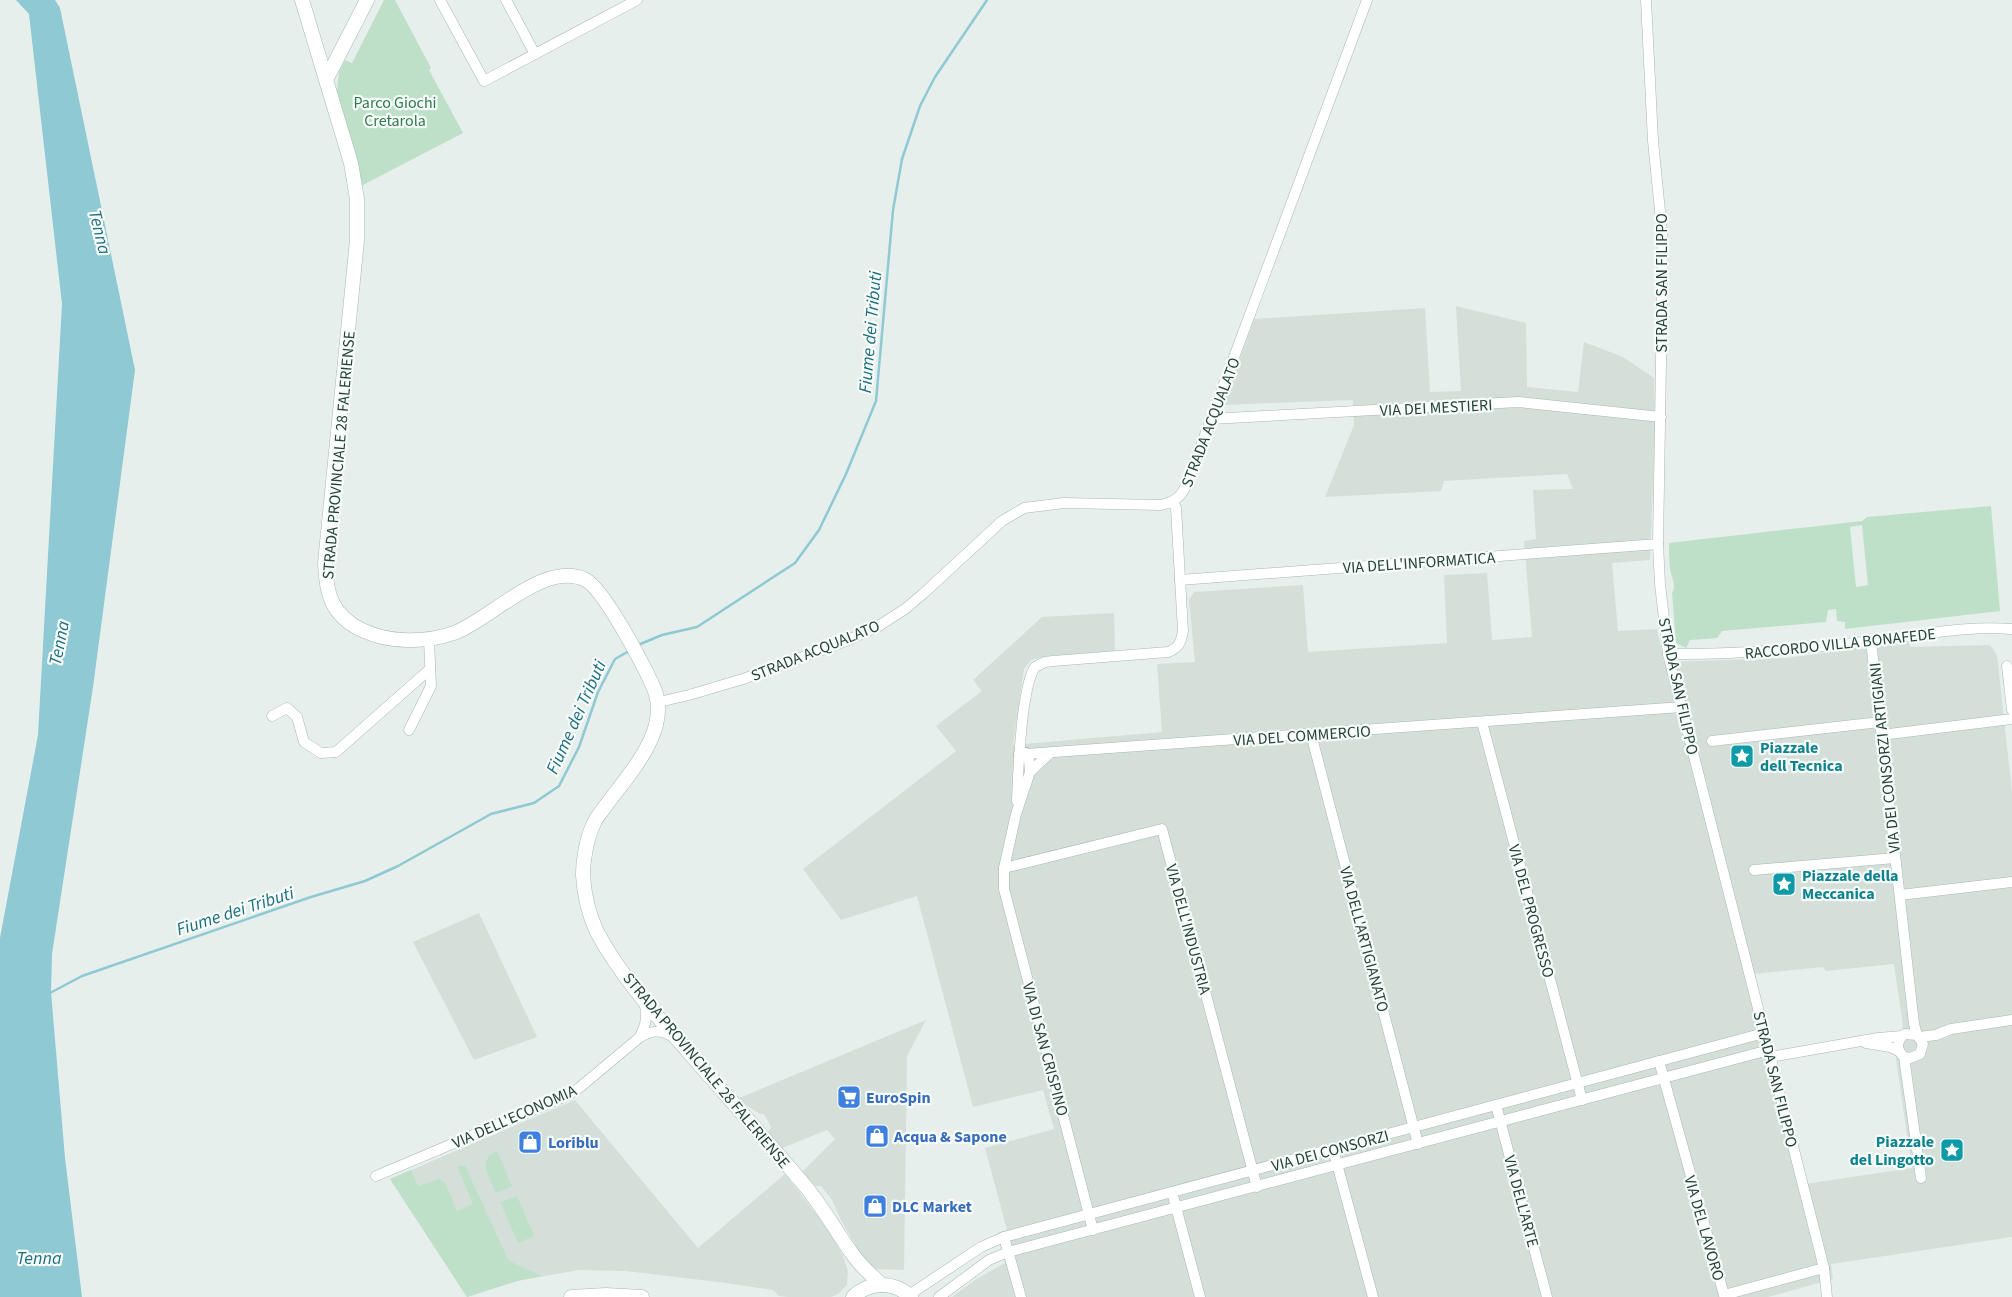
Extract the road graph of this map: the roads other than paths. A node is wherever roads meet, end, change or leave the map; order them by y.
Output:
1 (302, 0) edge
2 (368, 0) edge
3 (440, 0) edge
4 (506, 0) edge
5 (637, 0) edge
6 (1367, 0) edge
7 (1646, 0) edge
8 (350, 33) junction
9 (339, 53) junction
10 (319, 54) junction
11 (535, 54) junction
12 (327, 78) junction
13 (1661, 417) junction
14 (1212, 419) junction
15 (1173, 502) junction
16 (1658, 544) junction
17 (1180, 580) junction
18 (2012, 629) edge
19 (429, 640) junction
20 (1871, 642) junction
21 (1668, 654) junction
22 (2007, 666) dead end
23 (430, 669) junction
24 (659, 702) junction
25 (1682, 707) junction
26 (2012, 710) edge
27 (272, 716) dead end
28 (2012, 719) edge
29 (1482, 722) junction
30 (1880, 722) junction
31 (409, 730) dead end
32 (1311, 734) junction
33 (1881, 735) junction
34 (1712, 741) dead end
35 (1050, 753) junction
36 (1023, 754) junction
37 (1030, 772) junction
38 (1016, 814) junction
39 (1895, 858) junction
40 (1004, 868) junction
41 (1754, 870) dead end
42 (2012, 882) edge
43 (1900, 895) junction
44 (642, 999) junction
45 (655, 1014) junction
46 (2012, 1020) edge
47 (648, 1029) junction
48 (1764, 1033) junction
49 (1912, 1033) junction
50 (1936, 1035) junction
51 (676, 1037) junction
52 (1858, 1042) junction
53 (1922, 1049) junction
54 (1770, 1054) junction
55 (1905, 1058) junction
56 (1659, 1061) junction
57 (1664, 1078) junction
58 (1577, 1083) junction
59 (1582, 1100) junction
60 (1496, 1105) junction
61 (1500, 1122) junction
62 (1414, 1127) junction
63 (1418, 1144) junction
64 (1333, 1149) junction
65 (1338, 1165) junction
66 (1253, 1171) junction
67 (376, 1176) dead end
68 (1921, 1178) dead end
69 (1257, 1187) junction
70 (1172, 1192) junction
71 (1176, 1208) junction
72 (1090, 1215) junction
73 (1094, 1230) junction
74 (1004, 1237) junction
75 (1008, 1252) junction
76 (854, 1258) junction
77 (1824, 1268) junction
78 (882, 1284) junction
79 (855, 1295) edge
80 (910, 1296) edge
81 (572, 1297) edge
82 (642, 1297) edge
83 (939, 1297) edge
84 (1021, 1297) edge
85 (1200, 1297) edge
86 (1373, 1297) edge
87 (1547, 1297) edge
88 (1827, 1297) edge

1 - 10 main road, STRADA PROVINCIALE 28 FALERIENSE
2 - 8 main road
3 - 11 street
4 - 11 street
5 - 11 street
6 - 14 street, STRADA ACQUALATO
7 - 13 street, STRADA SAN FILIPPO
8 - 9 main road
8 - 10 main road
9 - 10 main road
9 - 12 main road
10 - 12 main road, STRADA PROVINCIALE 28 FALERIENSE
12 - 19 main road, STRADA PROVINCIALE 28 FALERIENSE
13 - 14 street, VIA DEI MESTIERI
13 - 16 street, STRADA SAN FILIPPO
14 - 15 street, STRADA ACQUALATO
15 - 17 street
15 - 24 street, STRADA ACQUALATO
16 - 17 street, VIA DELL'INFORMATICA
16 - 21 street, STRADA SAN FILIPPO
17 - 36 street
18 - 20 street, RACCORDO VILLA BONAFEDE
19 - 23 street
19 - 24 main road, STRADA PROVINCIALE 28 FALERIENSE
20 - 21 street, RACCORDO VILLA BONAFEDE
20 - 30 street, VIA DEI CONSORZI ARTIGIANI
21 - 25 street, STRADA SAN FILIPPO
22 - 26 street
23 - 27 street
23 - 31 street
24 - 44 main road, STRADA PROVINCIALE 28 FALERIENSE
25 - 29 street, VIA DEL COMMERCIO
25 - 48 street, STRADA SAN FILIPPO
28 - 33 street
29 - 32 street, VIA DEL COMMERCIO
29 - 58 street, VIA DEL PROGRESSO
30 - 33 street, VIA DEI CONSORZI ARTIGIANI
30 - 34 street
32 - 35 street, VIA DEL COMMERCIO
32 - 62 street, VIA DELL'ARTIGIANATO
33 - 39 street, VIA DEI CONSORZI ARTIGIANI
35 - 36 street, VIA DEL COMMERCIO
35 - 37 street
36 - 37 street
36 - 38 street
37 - 38 street
38 - 40 street
39 - 41 street
39 - 43 street, VIA DEI CONSORZI ARTIGIANI
40 - 66 street, VIA DELL'INDUSTRIA
40 - 72 street, VIA DI SAN CRISPINO
42 - 43 street
43 - 49 street, VIA DEI CONSORZI ARTIGIANI
44 - 45 main road, STRADA PROVINCIALE 28 FALERIENSE
44 - 47 street
45 - 47 street
45 - 51 main road, STRADA PROVINCIALE 28 FALERIENSE
46 - 50 street, VIA DEI CONSORZI
47 - 51 street
47 - 67 street, VIA DELL'ECONOMIA
48 - 54 street, STRADA SAN FILIPPO
48 - 56 street, VIA DEI CONSORZI
49 - 50 street, VIA DEI CONSORZI
49 - 52 street, VIA DEI CONSORZI
49 - 53 street, VIA DEI CONSORZI ARTIGIANI
49 - 55 street, VIA DEI CONSORZI ARTIGIANI
50 - 53 street
51 - 76 main road, STRADA PROVINCIALE 28 FALERIENSE
52 - 54 street, VIA DEI CONSORZI
52 - 55 street
53 - 55 street
54 - 57 street, VIA DEI CONSORZI
54 - 77 street, STRADA SAN FILIPPO
55 - 68 street, VIA DEI CONSORZI ARTIGIANI
56 - 57 street, VIA DEL LAVORO
56 - 58 street, VIA DEI CONSORZI
57 - 59 street, VIA DEI CONSORZI
57 - 77 street, VIA DEL LAVORO
58 - 59 street, VIA DEL PROGRESSO
58 - 60 street, VIA DEI CONSORZI
59 - 61 street, VIA DEI CONSORZI
60 - 61 street, VIA DELL'ARTE
60 - 62 street, VIA DEI CONSORZI
61 - 63 street, VIA DEI CONSORZI
61 - 87 street, VIA DELL'ARTE
62 - 63 street, VIA DELL'ARTIGIANATO
62 - 64 street, VIA DEI CONSORZI
63 - 65 street, VIA DEI CONSORZI
64 - 65 street
64 - 66 street, VIA DEI CONSORZI
65 - 69 street, VIA DEI CONSORZI
65 - 86 street
66 - 69 street, VIA DELL'INDUSTRIA
66 - 70 street, VIA DEI CONSORZI
69 - 71 street, VIA DEI CONSORZI
70 - 71 street
70 - 72 street, VIA DEI CONSORZI
71 - 73 street, VIA DEI CONSORZI
71 - 85 street
72 - 73 street, VIA DI SAN CRISPINO
72 - 74 street, VIA DEI CONSORZI
73 - 75 street, VIA DEI CONSORZI
74 - 75 street
74 - 80 street, VIA DEI CONSORZI
75 - 83 street, VIA DEI CONSORZI
75 - 84 street
76 - 78 main road, STRADA PROVINCIALE 28 FALERIENSE
76 - 79 main road, STRADA PROVINCIALE 28 FALERIENSE
77 - 88 street, STRADA SAN FILIPPO
78 - 79 main road
78 - 80 main road
81 - 82 main road

